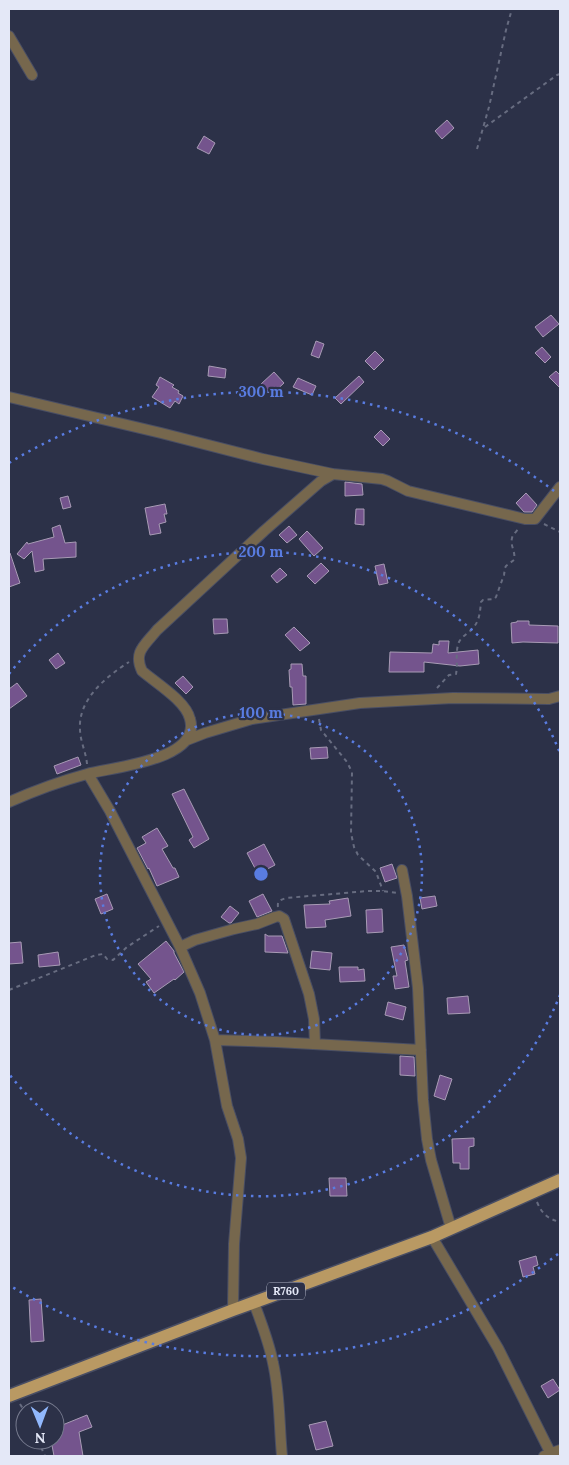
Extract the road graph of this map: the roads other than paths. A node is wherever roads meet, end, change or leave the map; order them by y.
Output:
1 (9, 36) edge
2 (32, 75) dead end
3 (9, 397) edge
4 (333, 474) junction
5 (560, 487) edge
6 (560, 696) edge
7 (187, 740) junction
8 (88, 774) junction
9 (9, 802) edge
10 (402, 870) dead end
11 (180, 947) junction
12 (215, 1040) junction
13 (315, 1044) junction
14 (421, 1050) junction
15 (560, 1180) edge
16 (451, 1228) junction
17 (432, 1237) junction
18 (254, 1303) junction
19 (233, 1310) junction
20 (10, 1392) edge
21 (552, 1454) edge
22 (282, 1456) edge

1 - 2 street
3 - 4 street
4 - 5 street
4 - 7 street
6 - 7 street
7 - 8 street
8 - 9 street
8 - 11 street
10 - 14 street
11 - 12 street
11 - 13 street
12 - 13 street
12 - 19 street
13 - 14 street
14 - 16 street
15 - 16 main road, R760
16 - 17 main road, R760
17 - 18 main road, R760
17 - 21 street
18 - 19 main road, R760
18 - 22 street
19 - 20 main road, R760

